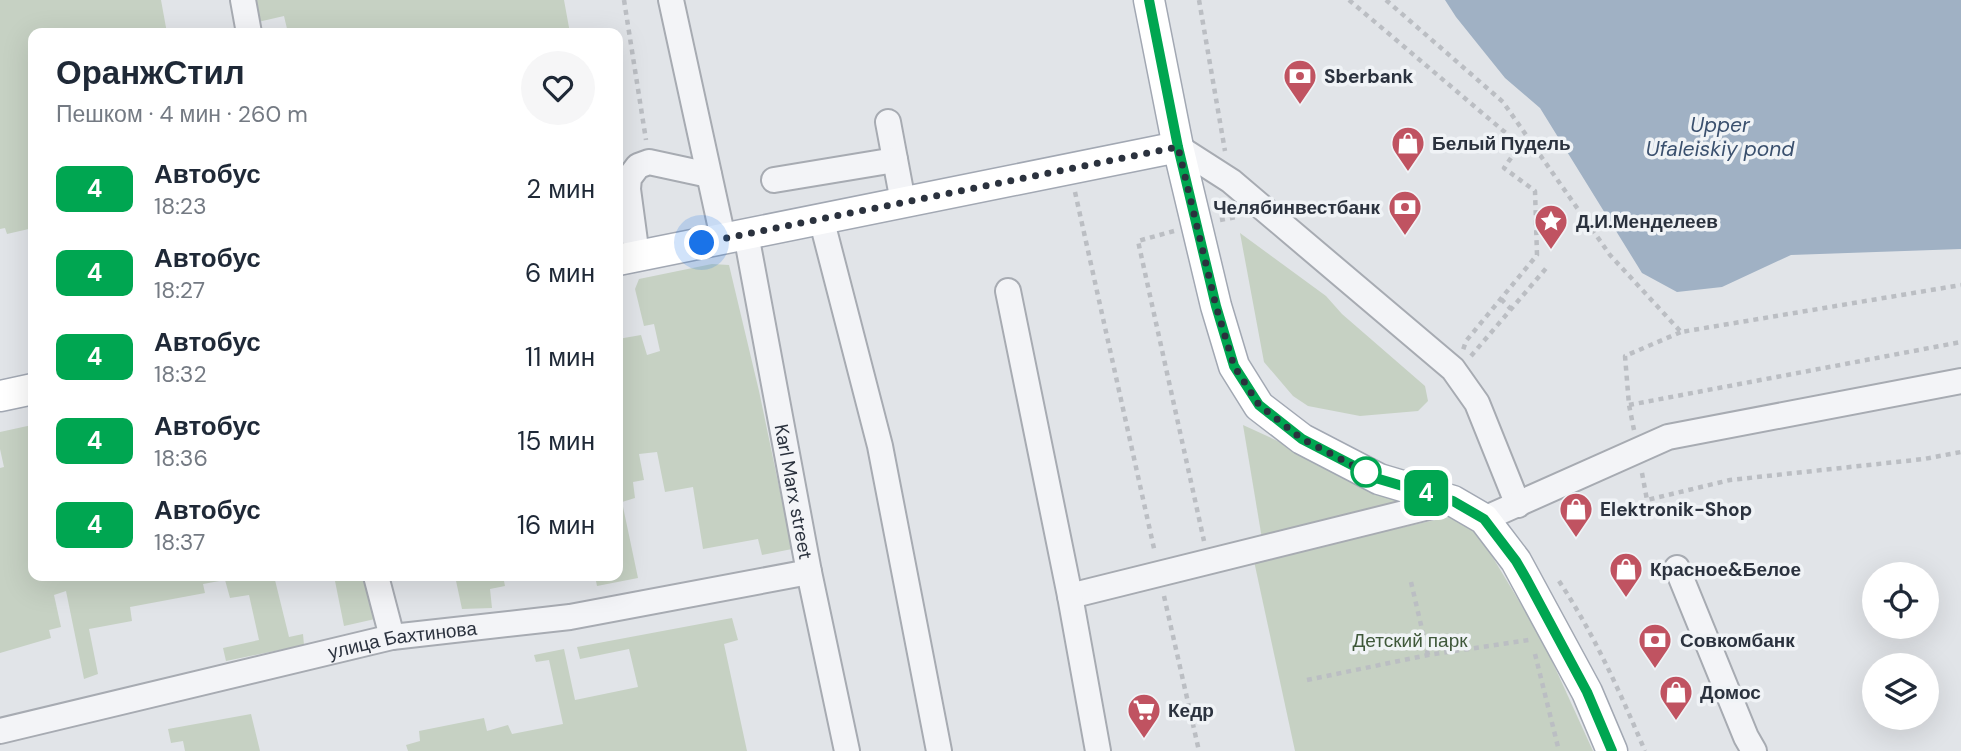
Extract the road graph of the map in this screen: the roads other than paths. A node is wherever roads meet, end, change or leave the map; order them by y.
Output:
1 (243, 0) edge
2 (671, 0) edge
3 (1149, 0) edge
4 (248, 28) edge
5 (888, 122) dead end
6 (1178, 147) junction
7 (895, 160) junction
8 (709, 175) junction
9 (774, 180) dead end
10 (903, 202) junction
11 (821, 218) junction
12 (735, 236) junction
13 (627, 258) edge
14 (1007, 291) dead end
15 (1961, 381) edge
16 (28, 390) edge
17 (0, 396) edge
18 (1453, 501) junction
19 (1518, 505) junction
20 (1484, 519) junction
21 (1677, 568) dead end
22 (809, 572) junction
23 (377, 581) edge
24 (1070, 596) junction
25 (392, 637) junction
26 (0, 731) edge
27 (0, 740) edge
28 (3, 751) edge
29 (847, 751) edge
30 (939, 751) edge
31 (1098, 751) edge
32 (1612, 751) edge
33 (1754, 751) edge

1 - 4 street
2 - 8 street, Karl Marx street
3 - 6 main road
5 - 7 street
6 - 10 main road
6 - 18 main road
6 - 19 street
7 - 9 street
7 - 10 street
8 - 12 street, Karl Marx street
8 - 13 street
10 - 11 main road
11 - 12 main road
11 - 30 street
12 - 13 main road
12 - 22 street, Karl Marx street
14 - 24 street
15 - 19 street
16 - 17 main road
18 - 20 main road
18 - 24 street
19 - 20 street
20 - 32 main road
21 - 33 street
22 - 25 street, улица Бахтинова
22 - 29 street, Karl Marx street
23 - 25 street
24 - 31 street
25 - 26 street, улица Бахтинова
27 - 28 street

